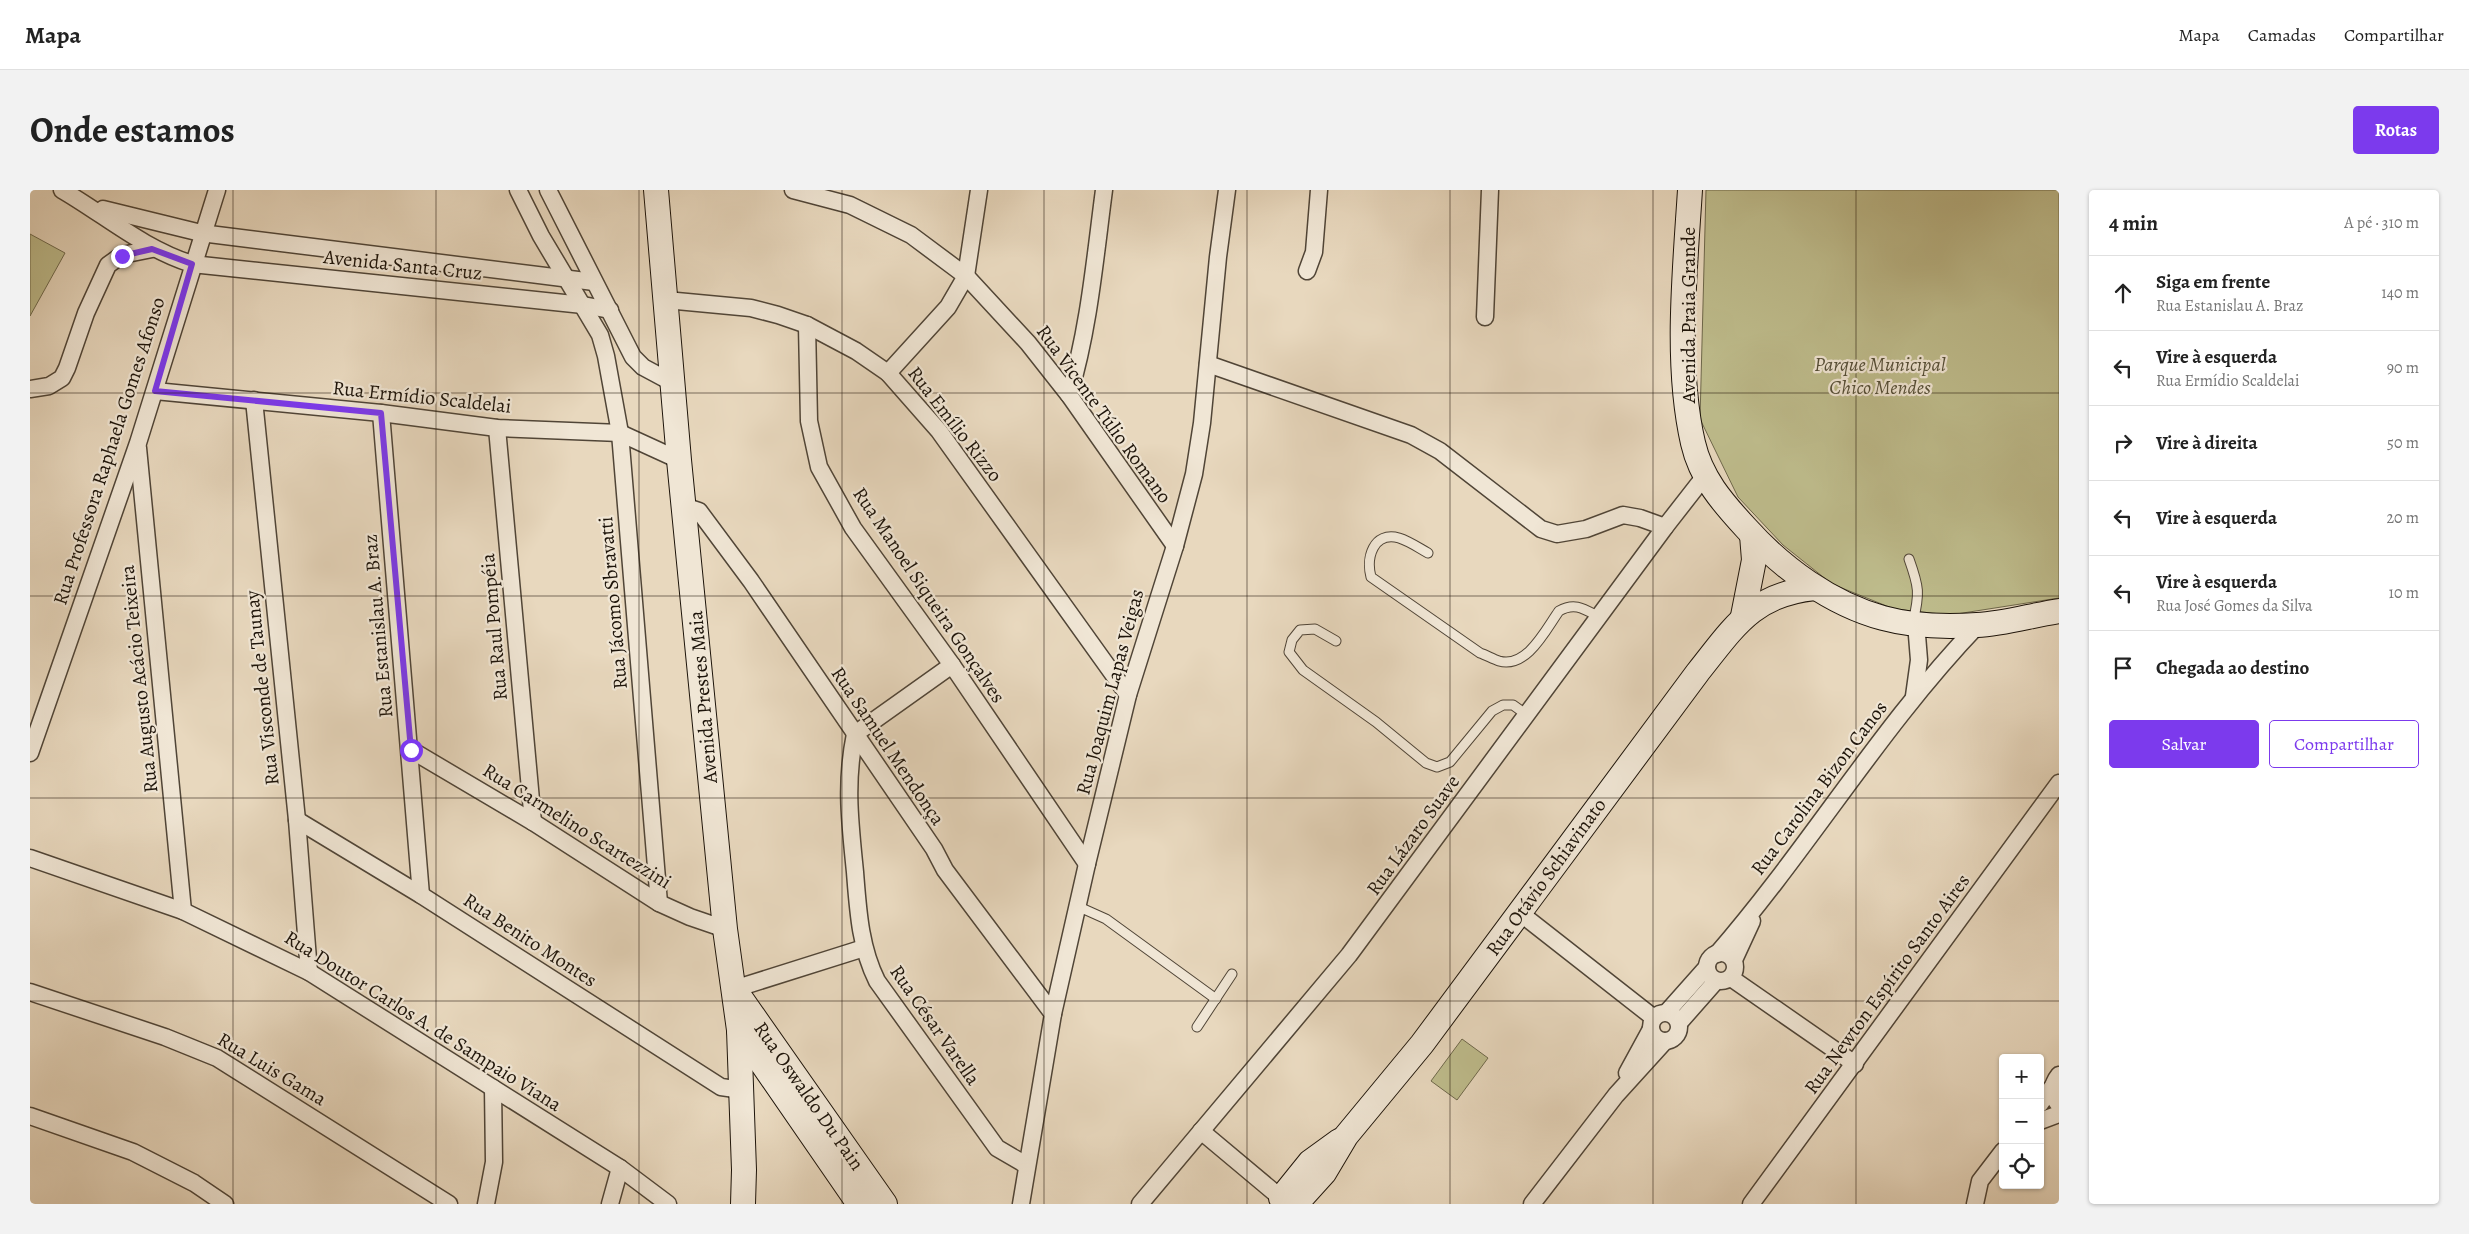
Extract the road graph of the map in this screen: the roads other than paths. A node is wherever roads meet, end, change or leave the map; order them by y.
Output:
1 (62, 190) edge
2 (217, 190) edge
3 (518, 190) edge
4 (548, 190) edge
5 (656, 190) edge
6 (793, 190) edge
7 (979, 190) edge
8 (1104, 190) edge
9 (1227, 190) edge
10 (1319, 190) edge
11 (1490, 190) edge
12 (1690, 190) edge
13 (87, 205) junction
14 (202, 233) junction
15 (152, 249) junction
16 (192, 264) junction
17 (1307, 271) dead end
18 (966, 276) junction
19 (566, 278) junction
20 (594, 282) junction
21 (666, 300) junction
22 (583, 306) junction
23 (610, 310) junction
24 (1485, 318) dead end
25 (807, 325) junction
26 (1208, 364) junction
27 (888, 373) junction
28 (671, 382) junction
29 (30, 389) edge
30 (155, 391) junction
31 (1069, 395) junction
32 (254, 400) junction
33 (381, 413) junction
34 (497, 428) junction
35 (620, 433) junction
36 (138, 443) junction
37 (679, 460) junction
38 (1704, 477) junction
39 (684, 506) junction
40 (1665, 527) junction
41 (1752, 535) junction
42 (1174, 546) junction
43 (1428, 553) dead end
44 (1909, 559) dead end
45 (1815, 588) junction
46 (2059, 611) edge
47 (1743, 616) junction
48 (1599, 617) junction
49 (1915, 623) junction
50 (1978, 625) junction
51 (1336, 641) dead end
52 (952, 665) junction
53 (1128, 695) junction
54 (1914, 696) junction
55 (1527, 715) junction
56 (855, 734) junction
57 (411, 750) junction
58 (30, 753) edge
59 (2058, 786) edge
60 (298, 820) junction
61 (533, 822) junction
62 (30, 858) edge
63 (1087, 864) junction
64 (421, 895) junction
65 (658, 903) junction
66 (1759, 905) junction
67 (1078, 906) junction
68 (183, 911) junction
69 (1520, 913) junction
70 (725, 929) junction
71 (864, 948) junction
72 (1716, 954) junction
73 (1734, 960) junction
74 (1707, 967) junction
75 (309, 972) junction
76 (1232, 974) dead end
77 (1724, 979) junction
78 (734, 989) junction
79 (30, 992) edge
80 (1216, 999) junction
81 (1053, 1014) junction
82 (1663, 1020) junction
83 (1197, 1027) dead end
84 (739, 1030) junction
85 (1665, 1041) junction
86 (1855, 1064) junction
87 (2056, 1081) edge
88 (493, 1088) junction
89 (742, 1090) junction
90 (1616, 1096) junction
91 (2043, 1099) edge
92 (2059, 1105) edge
93 (2059, 1114) edge
94 (30, 1116) edge
95 (2044, 1120) edge
96 (1201, 1131) junction
97 (1999, 1156) edge
98 (1026, 1166) junction
99 (620, 1168) junction
100 (1020, 1202) edge
101 (1288, 1202) edge
102 (225, 1204) edge
103 (449, 1204) edge
104 (486, 1204) edge
105 (610, 1204) edge
106 (668, 1204) edge
107 (743, 1204) edge
108 (859, 1204) edge
109 (885, 1204) edge
110 (1140, 1204) edge
111 (1532, 1204) edge
112 (1750, 1204) edge
113 (1975, 1204) edge

1 - 13 street
2 - 14 street, Rua Professora Raphaela Gomes Afonso
3 - 19 street, Rua Jácomo Sbravatti
4 - 20 street
5 - 21 street, Avenida Prestes Maia
6 - 18 street, Rua Vicente Túlio Romano
7 - 18 street
8 - 31 street
9 - 26 street, Rua Joaquim Lapas Veigas
10 - 17 street
11 - 24 street
12 - 38 street, Avenida Praia Grande
13 - 14 street, Avenida Santa Cruz
13 - 15 street, Avenida Santa Cruz
14 - 16 street, Rua Professora Raphaela Gomes Afonso
14 - 19 street, Avenida Santa Cruz
15 - 16 street, Avenida Santa Cruz
15 - 29 street
16 - 22 street, Avenida Santa Cruz
16 - 30 street, Rua Professora Raphaela Gomes Afonso
18 - 27 street
18 - 31 street, Rua Vicente Túlio Romano
19 - 20 street, Avenida Santa Cruz
19 - 22 street, Rua Jácomo Sbravatti
20 - 23 street
21 - 25 street, Rua Emílio Rizzo
21 - 28 street, Avenida Prestes Maia
22 - 23 street, Avenida Santa Cruz
22 - 35 street, Rua Jácomo Sbravatti
23 - 28 street
25 - 27 street, Rua Emílio Rizzo
25 - 52 street, Rua Manoel Siqueira Gonçalves
26 - 40 street
26 - 42 street, Rua Joaquim Lapas Veigas
27 - 53 street, Rua Emílio Rizzo
28 - 37 street, Avenida Prestes Maia
30 - 32 street, Rua Ermídio Scaldelai
30 - 36 street, Rua Professora Raphaela Gomes Afonso
31 - 42 street, Rua Vicente Túlio Romano
32 - 33 street, Rua Ermídio Scaldelai
32 - 60 street, Rua Visconde de Taunay
33 - 34 street, Rua Ermídio Scaldelai
33 - 57 street, Rua Estanislau A. Braz
34 - 35 street, Rua Ermídio Scaldelai
34 - 61 street, Rua Raul Pompéia
35 - 37 street, Rua Ermídio Scaldelai
35 - 65 street, Rua Jácomo Sbravatti
36 - 58 street, Rua Professora Raphaela Gomes Afonso
36 - 68 street, Rua Augusto Acácio Teixeira
37 - 39 street, Avenida Prestes Maia
38 - 40 street, Rua Lázaro Suave
38 - 41 street, Avenida Praia Grande
39 - 56 street, Rua Samuel Mendonça
39 - 70 street, Avenida Prestes Maia
40 - 48 street, Rua Lázaro Suave
41 - 45 street, Avenida Praia Grande
41 - 47 street, Rua Otávio Schiavinato
42 - 53 street, Rua Joaquim Lapas Veigas
43 - 48 lane
44 - 49 lane
45 - 47 street, Rua Otávio Schiavinato
45 - 49 street, Avenida Praia Grande
46 - 50 street, Avenida Praia Grande
47 - 69 street, Rua Otávio Schiavinato
48 - 55 street, Rua Lázaro Suave
49 - 50 street, Avenida Praia Grande
49 - 54 street, Rua Carolina Bizon Canos
50 - 54 street, Rua Carolina Bizon Canos
51 - 55 lane
52 - 56 street
52 - 63 street, Rua Manoel Siqueira Gonçalves
53 - 63 street, Rua Joaquim Lapas Veigas
54 - 66 street, Rua Carolina Bizon Canos
55 - 96 street, Rua Lázaro Suave
56 - 71 street, Rua César Varella
56 - 81 street, Rua Samuel Mendonça
57 - 61 street, Rua Carmelino Scartezzini
57 - 64 street, Rua Estanislau A. Braz
59 - 86 street, Rua Newton Espírito Santo Aires
60 - 64 street, Rua Benito Montes
60 - 75 street, Rua Visconde de Taunay
61 - 65 street, Rua Carmelino Scartezzini
62 - 68 street, Rua Doutor Carlos A. de Sampaio Viana
63 - 67 street, Rua Joaquim Lapas Veigas
64 - 89 street, Rua Benito Montes
65 - 70 street, Rua Carmelino Scartezzini
66 - 72 street, Rua Carolina Bizon Canos
66 - 73 street, Rua Carolina Bizon Canos
67 - 80 lane
67 - 81 street, Rua Joaquim Lapas Veigas
68 - 75 street, Rua Doutor Carlos A. de Sampaio Viana
69 - 82 street
69 - 101 street, Rua Otávio Schiavinato
70 - 78 street, Avenida Prestes Maia
71 - 78 street
71 - 98 street, Rua César Varella
72 - 73 street
72 - 74 street
73 - 77 street
74 - 77 street
74 - 82 street
75 - 88 street, Rua Doutor Carlos A. de Sampaio Viana
76 - 80 lane
77 - 82 street
77 - 86 street
78 - 84 street, Avenida Prestes Maia
78 - 109 street, Rua Oswaldo Du Pain
79 - 103 street, Rua Luis Gama
80 - 83 lane
81 - 98 street, Rua Joaquim Lapas Veigas
82 - 85 street
82 - 85 street
82 - 90 street
84 - 89 street, Avenida Prestes Maia
84 - 108 street, Rua Oswaldo Du Pain
85 - 90 street
86 - 112 street, Rua Newton Espírito Santo Aires
87 - 91 street
87 - 92 street
88 - 99 street, Rua Doutor Carlos A. de Sampaio Viana
88 - 104 street
89 - 107 street, Avenida Prestes Maia
90 - 111 street
93 - 95 street
94 - 102 street
96 - 101 street, Rua Otávio Schiavinato
96 - 110 street, Rua Lázaro Suave
97 - 113 street
98 - 100 street, Rua Joaquim Lapas Veigas
99 - 105 street
99 - 106 street, Rua Doutor Carlos A. de Sampaio Viana

